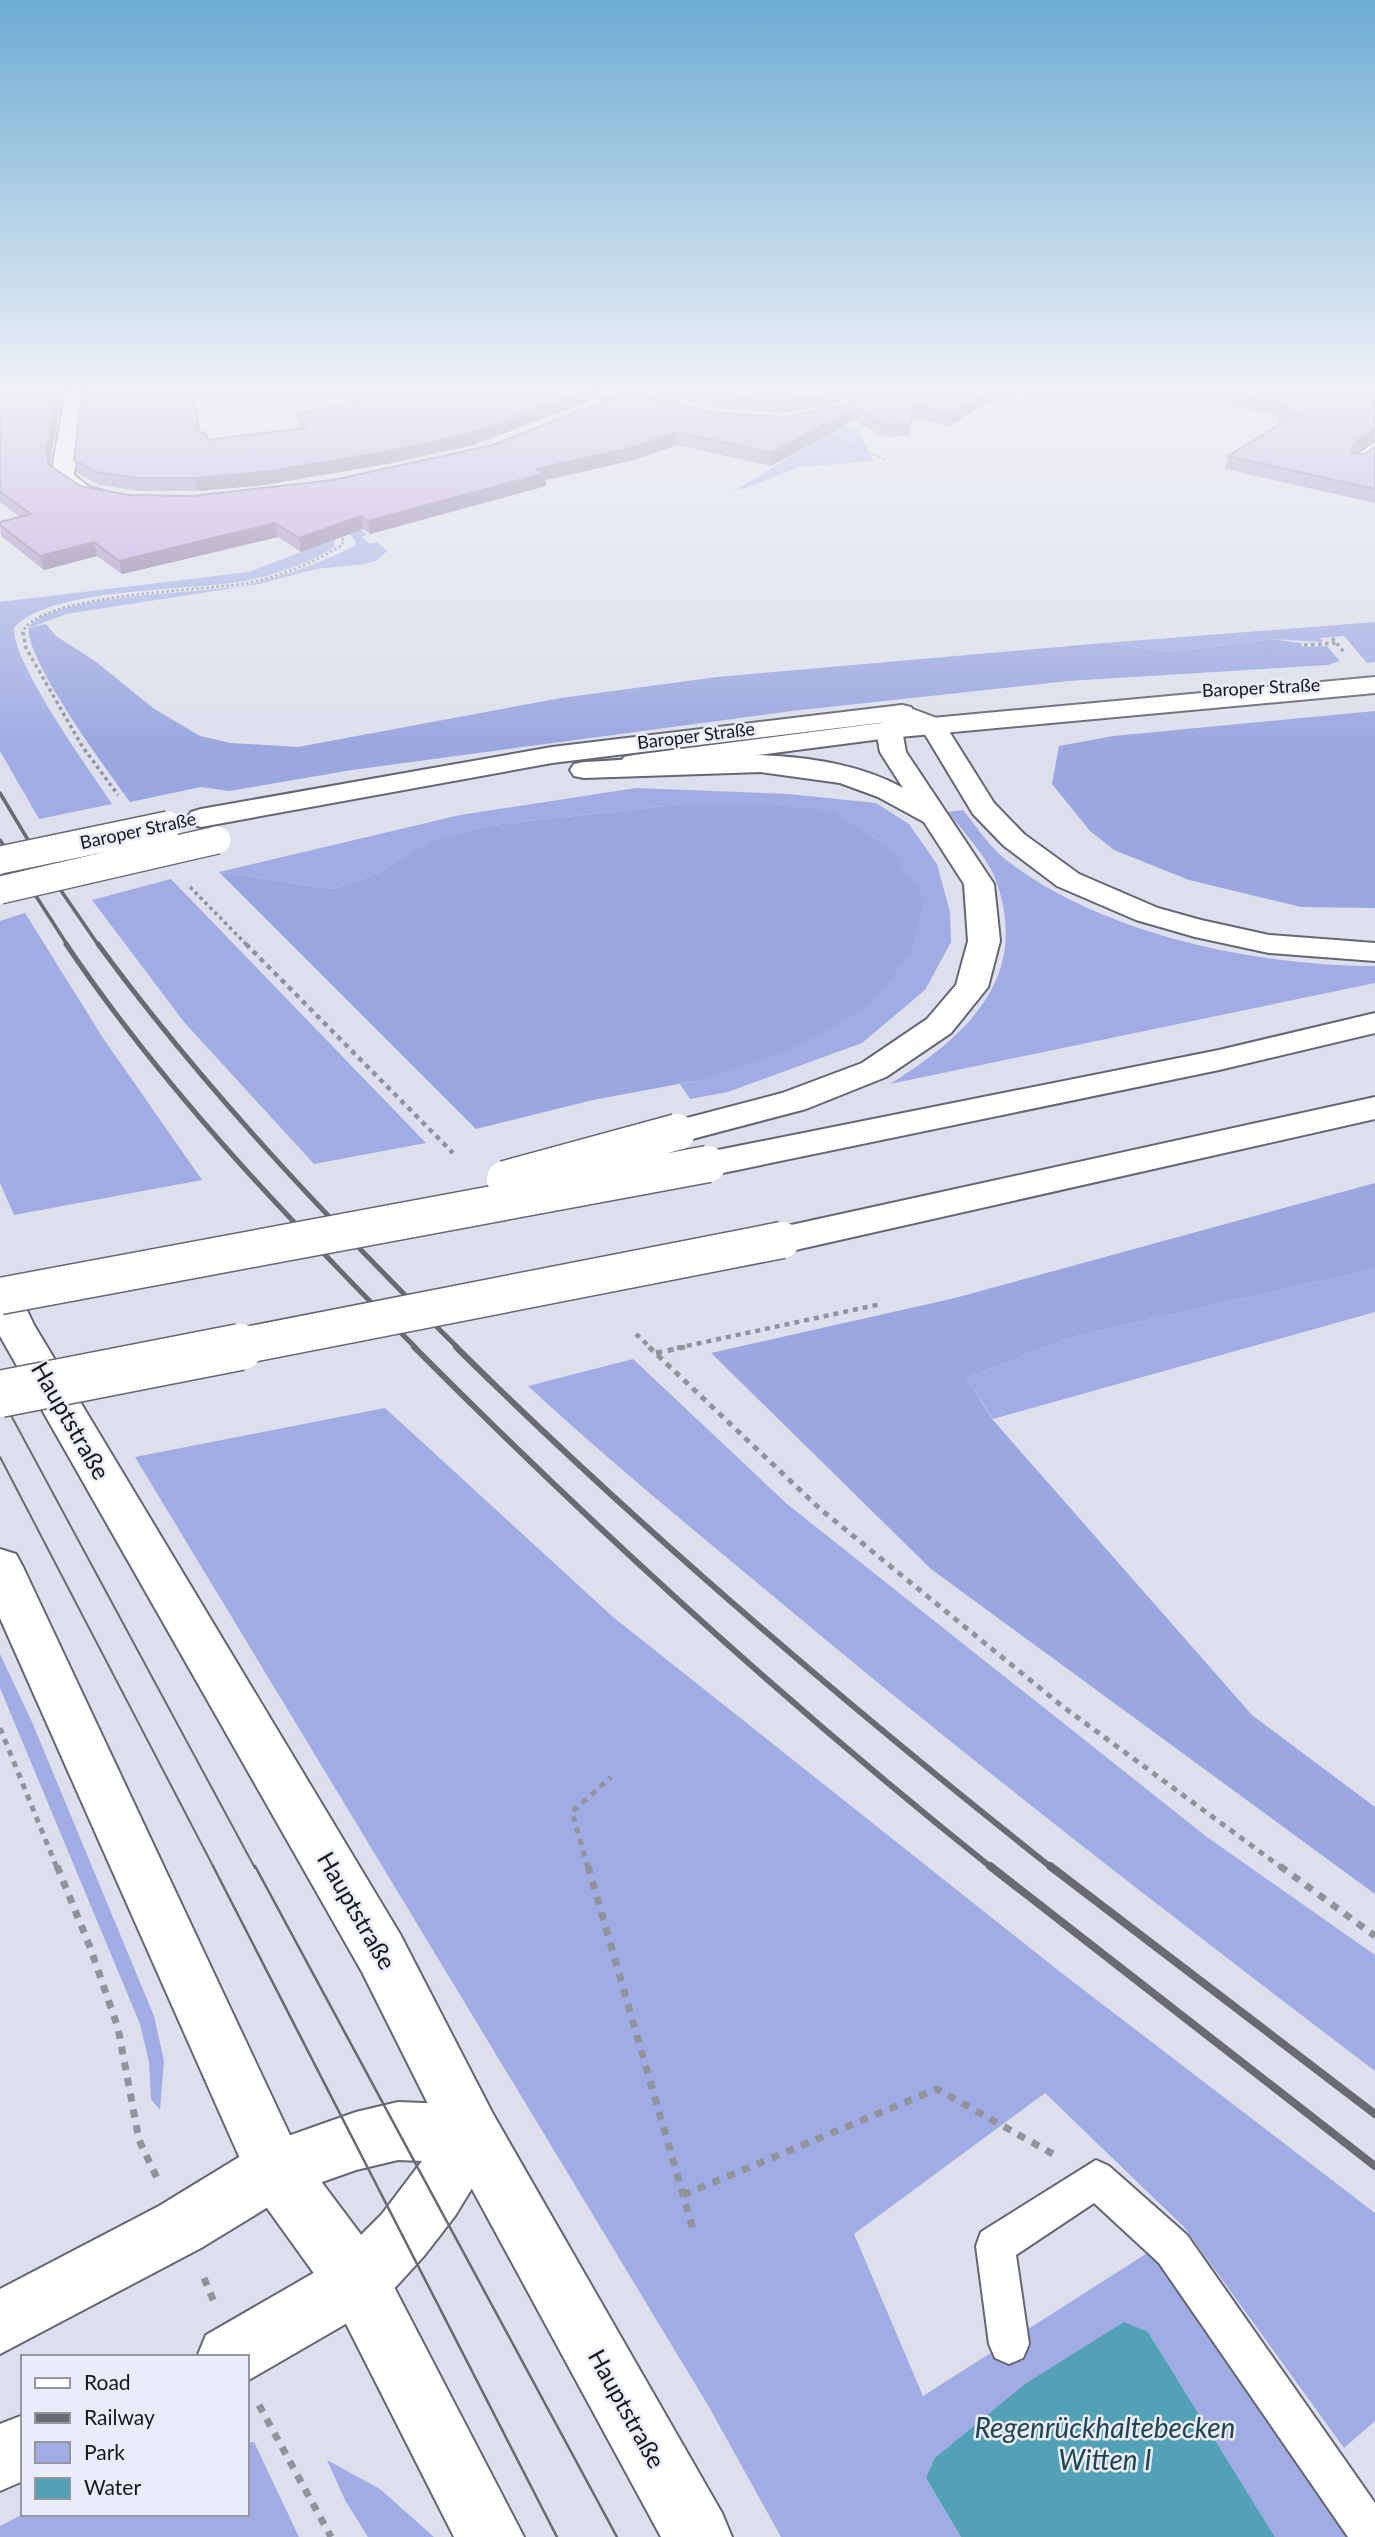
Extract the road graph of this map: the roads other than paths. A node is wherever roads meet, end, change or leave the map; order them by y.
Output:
1 (1375, 683) edge
2 (895, 721) junction
3 (933, 726) junction
4 (584, 770) junction
5 (938, 822) junction
6 (209, 829) junction
7 (9, 856) edge
8 (39, 881) junction
9 (0, 890) edge
10 (0, 899) edge
11 (1375, 952) edge
12 (1375, 1023) edge
13 (1375, 1108) edge
14 (237, 1253) junction
15 (0, 1294) edge
16 (50, 1385) junction
17 (0, 1394) edge
18 (0, 1400) edge
19 (0, 1567) edge
20 (473, 2134) junction
21 (275, 2169) junction
22 (358, 2282) junction
23 (0, 2323) edge
24 (1009, 2344) dead end
25 (248, 2360) edge
26 (21, 2448) edge
27 (0, 2458) edge
28 (490, 2537) edge
29 (698, 2537) edge
30 (1373, 2537) edge

1 - 2 main road, Baroper Straße
1 - 3 main road, Baroper Straße
2 - 3 main road, Baroper Straße
2 - 4 main road, Baroper Straße
2 - 5 main road
2 - 6 main road, Baroper Straße
3 - 11 main road
4 - 5 main road
4 - 6 main road, Baroper Straße
5 - 14 main road, bridge
6 - 7 main road, Baroper Straße, bridge
6 - 8 main road, Baroper Straße, bridge
8 - 9 main road, Baroper Straße, bridge
8 - 10 main road, Baroper Straße, bridge
12 - 14 main road, bridge
13 - 16 main road, bridge
14 - 15 main road, bridge
15 - 20 main road, Hauptstraße
16 - 17 main road, bridge
16 - 18 main road, bridge
19 - 21 main road
20 - 21 main road
20 - 22 main road
20 - 29 main road, Hauptstraße
21 - 22 main road
21 - 23 main road
22 - 25 main road
22 - 28 main road
24 - 30 lane
26 - 27 main road

